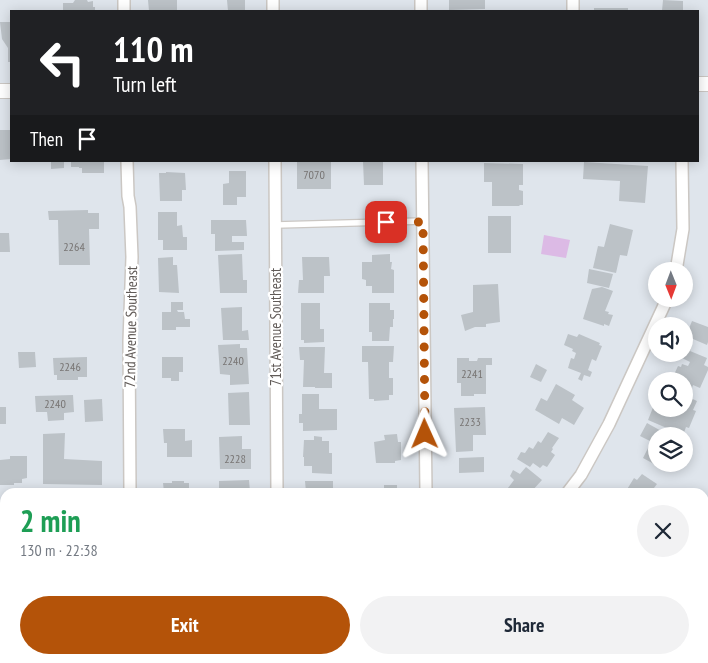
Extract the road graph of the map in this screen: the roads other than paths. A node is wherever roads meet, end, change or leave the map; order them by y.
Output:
1 (127, 162) edge
2 (275, 162) edge
3 (422, 162) edge
4 (682, 162) edge
5 (423, 222) junction
6 (276, 224) junction
7 (678, 262) edge
8 (663, 308) edge
9 (130, 488) edge
10 (277, 488) edge
11 (426, 488) edge
12 (571, 488) edge

1 - 9 street, 72nd Avenue Southeast
2 - 6 street, 71st Avenue Southeast
3 - 5 street
4 - 7 street
5 - 6 lane
5 - 11 street
6 - 10 street, 71st Avenue Southeast
8 - 12 street

